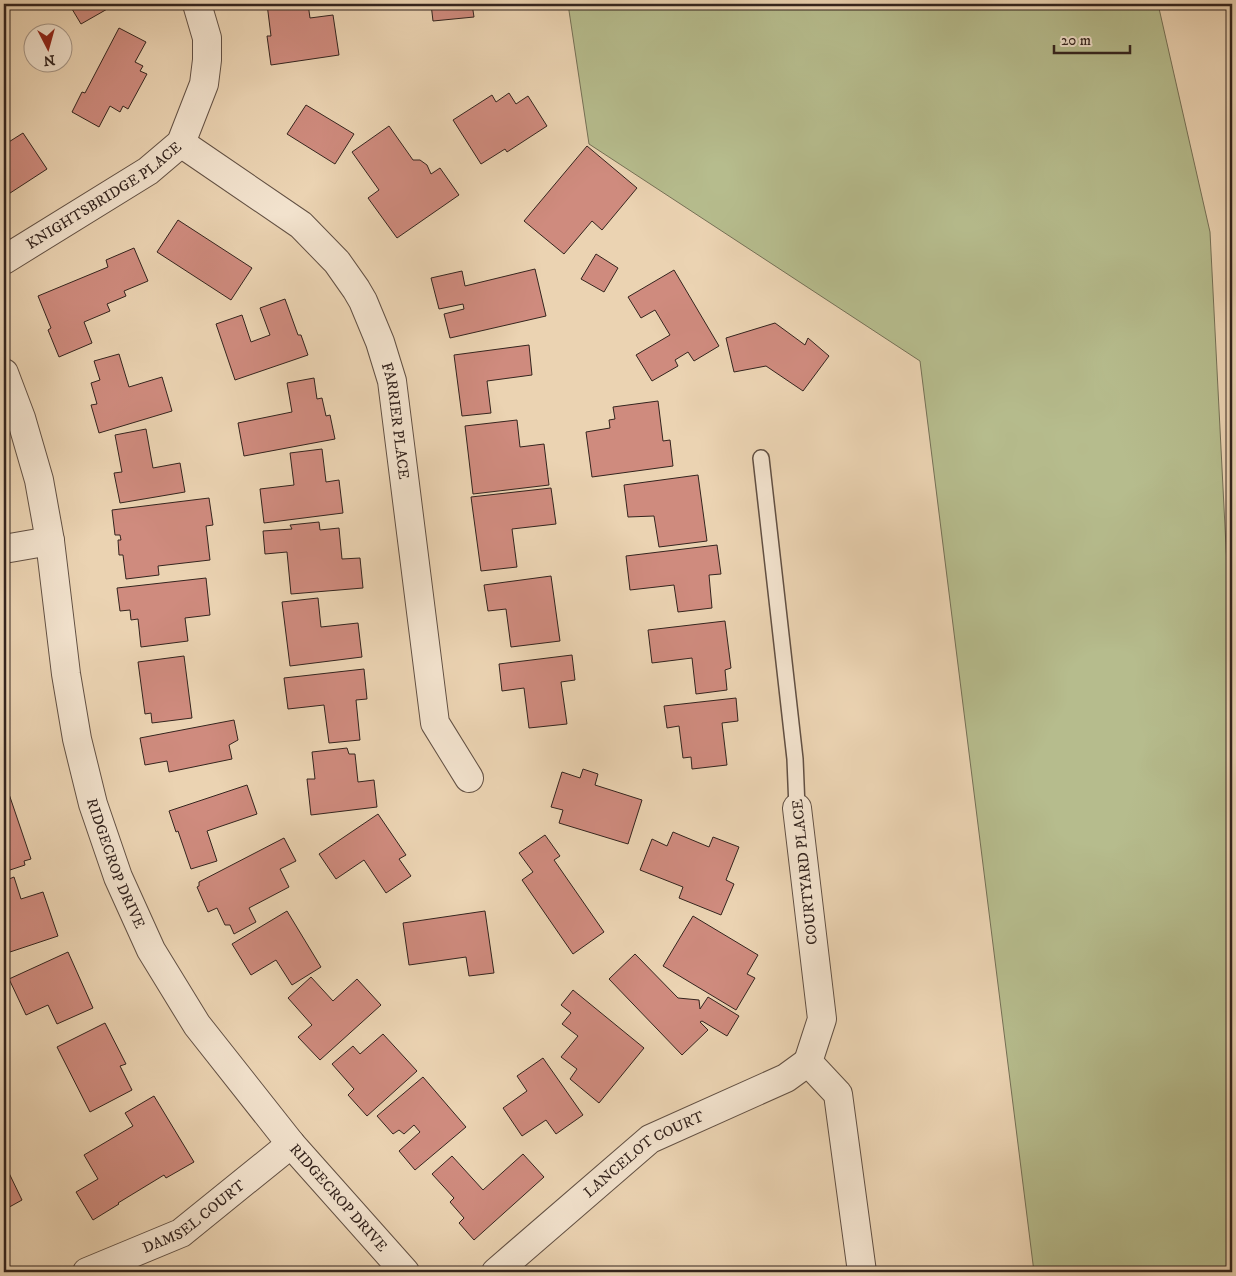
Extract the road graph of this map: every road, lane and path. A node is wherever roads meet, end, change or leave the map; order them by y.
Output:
1 (197, 4) edge
2 (181, 143) junction
3 (4, 260) edge
4 (4, 372) edge
5 (760, 458) dead end
6 (50, 541) junction
7 (4, 549) edge
8 (469, 778) dead end
9 (797, 808) joint
10 (808, 1062) junction
11 (291, 1144) junction
12 (87, 1272) edge
13 (406, 1272) edge
14 (496, 1272) edge
15 (862, 1272) edge

1 - 2 street, KNIGHTSBRIDGE PLACE
2 - 3 street, KNIGHTSBRIDGE PLACE
2 - 8 street, FARRIER PLACE
4 - 6 street, RIDGECROP DRIVE
5 - 9 lane, COURTYARD PLACE
6 - 7 street
6 - 11 street, RIDGECROP DRIVE
9 - 10 street, COURTYARD PLACE
10 - 14 street, LANCELOT COURT
10 - 15 street
11 - 12 street, DAMSEL COURT
11 - 13 street, RIDGECROP DRIVE

